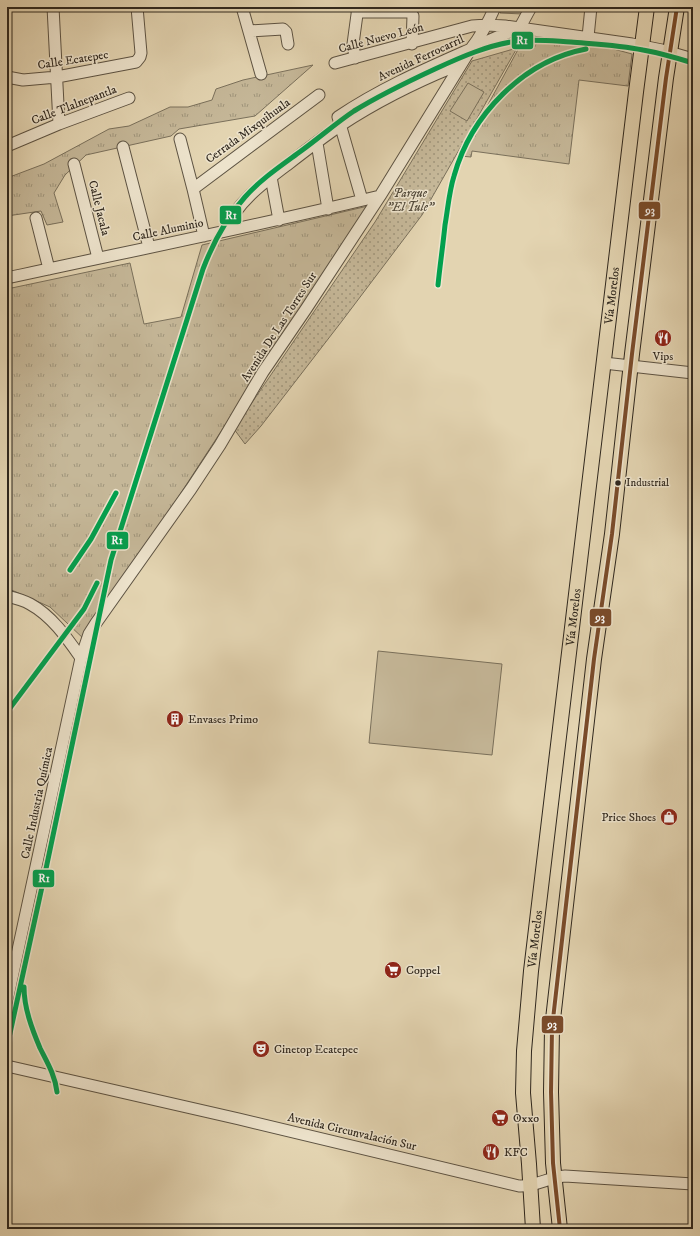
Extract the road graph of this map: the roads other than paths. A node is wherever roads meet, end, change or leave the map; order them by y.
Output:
1 (53, 7) edge
2 (137, 7) edge
3 (242, 7) edge
4 (495, 7) edge
5 (531, 7) edge
6 (591, 7) edge
7 (647, 7) edge
8 (677, 7) edge
9 (358, 10) edge
10 (487, 25) junction
11 (519, 29) junction
12 (249, 31) junction
13 (588, 37) junction
14 (288, 44) dead end
15 (412, 44) junction
16 (642, 46) junction
17 (470, 50) junction
18 (671, 53) junction
19 (355, 58) junction
20 (693, 59) edge
21 (335, 63) dead end
22 (457, 69) junction
23 (261, 74) dead end
24 (7, 77) edge
25 (57, 77) junction
26 (319, 95) dead end
27 (129, 98) dead end
28 (340, 121) junction
29 (58, 124) junction
30 (180, 139) dead end
31 (317, 143) junction
32 (7, 146) edge
33 (123, 147) dead end
34 (74, 164) dead end
35 (271, 177) junction
36 (193, 188) junction
37 (380, 196) junction
38 (362, 200) junction
39 (328, 209) junction
40 (36, 218) dead end
41 (278, 220) junction
42 (225, 231) junction
43 (204, 236) junction
44 (149, 247) junction
45 (98, 258) junction
46 (49, 269) junction
47 (7, 278) edge
48 (604, 362) junction
49 (631, 366) junction
50 (693, 373) edge
51 (7, 596) edge
52 (81, 658) junction
53 (7, 1001) edge
54 (7, 1066) edge
55 (555, 1177) junction
56 (693, 1184) edge
57 (531, 1185) junction
58 (533, 1229) edge
59 (560, 1229) edge

1 - 25 street
2 - 25 street, Calle Ecatepec
3 - 12 street
4 - 10 street, Avenida De Las Torres Sur
5 - 11 street
6 - 13 street
7 - 16 main road, Vía Morelos
8 - 18 main road
9 - 15 street
9 - 19 street
10 - 11 street, Calle Nuevo León
10 - 15 street, Calle Nuevo León
10 - 17 street, Avenida De Las Torres Sur
11 - 13 street, Calle Nuevo León
11 - 17 street, Avenida Ferrocarril
12 - 14 street
12 - 23 street
13 - 16 street, Calle Nuevo León
15 - 19 street, Calle Nuevo León
16 - 18 street, Calle Nuevo León
16 - 48 main road, Vía Morelos
17 - 22 street, Avenida De Las Torres Sur
17 - 28 street, Avenida Ferrocarril
18 - 20 street, Calle Nuevo León
18 - 49 main road
19 - 21 street, Calle Nuevo León
22 - 28 street, Avenida Ferrocarril
22 - 37 street, Avenida De Las Torres Sur
24 - 25 street, Calle Ecatepec
25 - 29 street
26 - 36 street, Cerrada Mixquihuala
27 - 29 street, Calle Tlalnepantla
28 - 31 street, Avenida Ferrocarril
28 - 38 street
29 - 32 street, Calle Tlalnepantla
30 - 36 street
31 - 35 street, Avenida Ferrocarril
31 - 39 street
33 - 44 street
34 - 45 street, Calle Jacala
35 - 41 street
35 - 42 street, Avenida Ferrocarril
36 - 43 street
37 - 38 street, Calle Aluminio
37 - 52 street, Avenida De Las Torres Sur
38 - 39 street, Calle Aluminio
39 - 41 street, Calle Aluminio
40 - 46 street
41 - 42 street, Calle Aluminio
42 - 43 street, Calle Aluminio
43 - 44 street, Calle Aluminio
44 - 45 street, Calle Aluminio
45 - 46 street, Calle Aluminio
46 - 47 street, Calle Aluminio
48 - 49 street
48 - 57 main road, Vía Morelos
49 - 50 street
49 - 55 main road
51 - 52 street
52 - 53 street, Calle Industria Química
54 - 57 street, Avenida Circunvalación Sur
55 - 56 street, Avenida Circunvalación Sur
55 - 57 street, Avenida Circunvalación Sur
55 - 59 main road
57 - 58 main road, Vía Morelos

